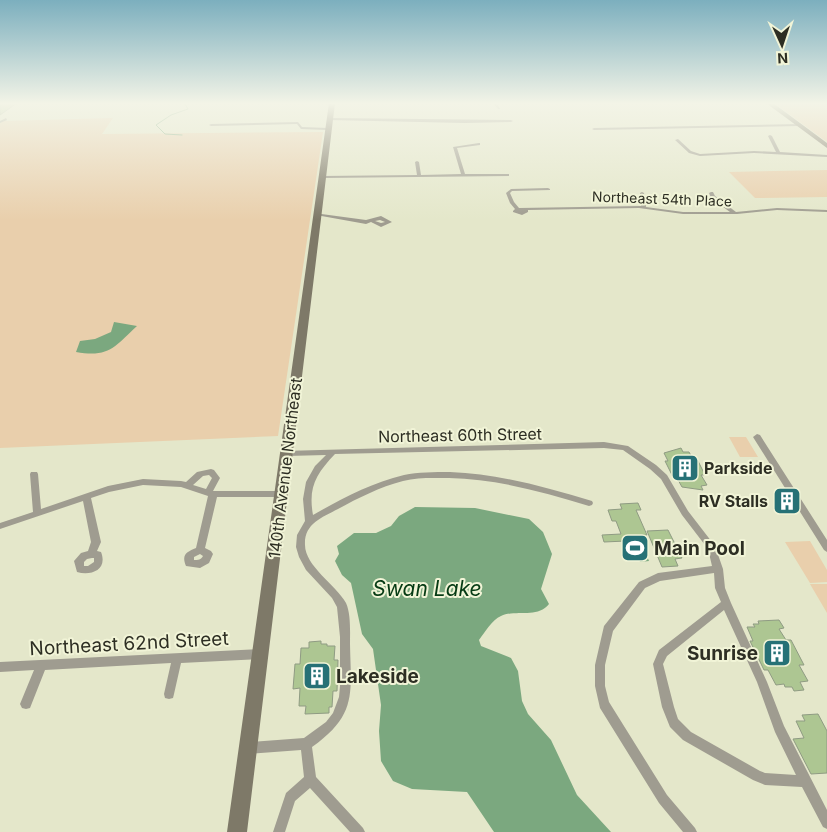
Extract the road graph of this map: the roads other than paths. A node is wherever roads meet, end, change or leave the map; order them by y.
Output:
1 (326, 142) edge
2 (679, 142) edge
3 (773, 142) edge
4 (479, 144) dead end
5 (779, 154) junction
6 (827, 156) edge
7 (417, 162) dead end
8 (463, 175) junction
9 (507, 175) dead end
10 (419, 176) junction
11 (322, 177) junction
12 (548, 189) dead end
13 (642, 193) dead end
14 (711, 193) dead end
15 (644, 207) junction
16 (827, 211) edge
17 (735, 213) junction
18 (316, 214) junction
19 (373, 222) dead end
20 (757, 437) dead end
21 (333, 452) junction
22 (286, 453) junction
23 (34, 474) dead end
24 (188, 485) junction
25 (210, 493) junction
26 (281, 494) junction
27 (86, 496) junction
28 (589, 503) dead end
29 (37, 513) junction
30 (309, 520) junction
31 (0, 526) edge
32 (827, 548) edge
33 (200, 550) dead end
34 (92, 554) dead end
35 (718, 569) junction
36 (726, 603) junction
37 (261, 654) junction
38 (177, 658) junction
39 (41, 665) junction
40 (0, 668) edge
41 (169, 694) dead end
42 (26, 704) dead end
43 (306, 744) junction
44 (248, 748) junction
45 (310, 780) junction
46 (805, 781) junction
47 (827, 823) edge
48 (237, 832) edge
49 (278, 832) edge
50 (359, 832) edge
51 (692, 832) edge

1 - 11 street, 140th Avenue Northeast
2 - 5 street
3 - 5 street
4 - 8 street
5 - 6 street
7 - 10 street
8 - 9 street
8 - 10 street
10 - 11 street
11 - 18 street, 140th Avenue Northeast
12 - 15 street, Northeast 54th Place
13 - 15 street
14 - 17 street
15 - 17 street, Northeast 54th Place
16 - 17 street, Northeast 54th Place
18 - 19 street
18 - 22 street, 140th Avenue Northeast
20 - 32 street
21 - 22 street, Northeast 60th Street
21 - 30 street
21 - 35 street, Northeast 60th Street
22 - 26 street, 140th Avenue Northeast
23 - 29 street
24 - 25 street
24 - 25 street
24 - 27 street
25 - 26 street
25 - 33 street
26 - 37 street, 140th Avenue Northeast
27 - 29 street
27 - 34 street
28 - 30 street
29 - 31 street
30 - 43 street
35 - 36 street
35 - 51 street
36 - 46 street
36 - 46 street
37 - 38 street, Northeast 62nd Street
37 - 44 street, 140th Avenue Northeast
38 - 39 street, Northeast 62nd Street
38 - 41 street
39 - 40 street, Northeast 62nd Street
39 - 42 street
43 - 44 street
43 - 45 street
44 - 48 street, 140th Avenue Northeast
45 - 49 street
45 - 50 street
46 - 47 street

